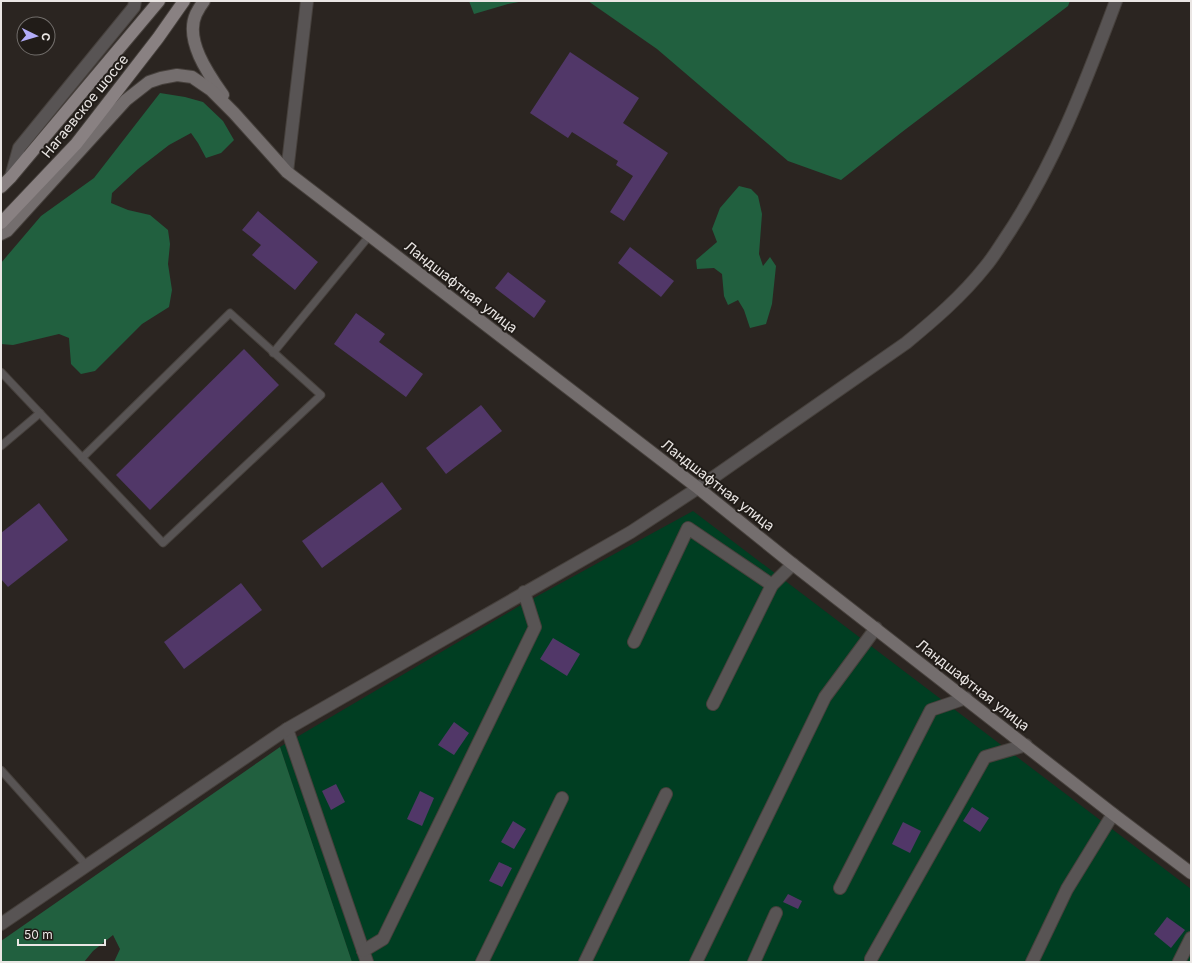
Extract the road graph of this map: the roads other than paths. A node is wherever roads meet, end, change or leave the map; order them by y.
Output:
1 (135, 1) edge
2 (159, 1) edge
3 (184, 1) edge
4 (204, 1) edge
5 (307, 1) edge
6 (1116, 1) edge
7 (234, 113) junction
8 (287, 172) junction
9 (11, 177) junction
10 (1, 187) edge
11 (1, 223) edge
12 (1, 234) edge
13 (370, 236) junction
14 (273, 353) junction
15 (1, 372) edge
16 (40, 413) junction
17 (1, 446) edge
18 (82, 458) junction
19 (698, 488) junction
20 (793, 564) junction
21 (772, 585) junction
22 (524, 592) junction
23 (876, 628) junction
24 (634, 642) dead end
25 (966, 698) junction
26 (713, 704) dead end
27 (287, 729) junction
28 (1026, 746) junction
29 (1, 770) edge
30 (666, 794) dead end
31 (562, 798) dead end
32 (1113, 814) junction
33 (87, 866) junction
34 (1191, 873) edge
35 (840, 888) dead end
36 (776, 912) dead end
37 (1, 924) edge
38 (1191, 938) edge
39 (365, 956) edge
40 (482, 962) edge
41 (585, 962) edge
42 (696, 962) edge
43 (754, 962) edge
44 (871, 962) edge
45 (1032, 962) edge
46 (1179, 962) edge

1 - 9 street
2 - 9 main road, Нагаевское шоссе
3 - 11 main road, Нагаевское шоссе
4 - 7 street
5 - 8 street
6 - 19 street
7 - 8 street, Ландшафтная улица
7 - 12 street
8 - 13 street, Ландшафтная улица
9 - 10 main road, Нагаевское шоссе
13 - 14 lane
13 - 19 street, Ландшафтная улица
14 - 18 lane
14 - 18 lane
15 - 16 lane
16 - 17 lane
16 - 18 lane
19 - 20 street, Ландшафтная улица
19 - 22 street
20 - 21 street
20 - 23 street, Ландшафтная улица
21 - 24 street
21 - 26 street
22 - 27 street
22 - 39 street
23 - 25 street, Ландшафтная улица
23 - 42 street
25 - 28 street, Ландшафтная улица
25 - 35 street
27 - 33 street
27 - 39 street
28 - 32 street, Ландшафтная улица
28 - 44 street
29 - 33 lane
30 - 41 street
31 - 40 street
32 - 34 street, Ландшафтная улица
32 - 45 street
33 - 37 street
36 - 43 street
38 - 46 street

